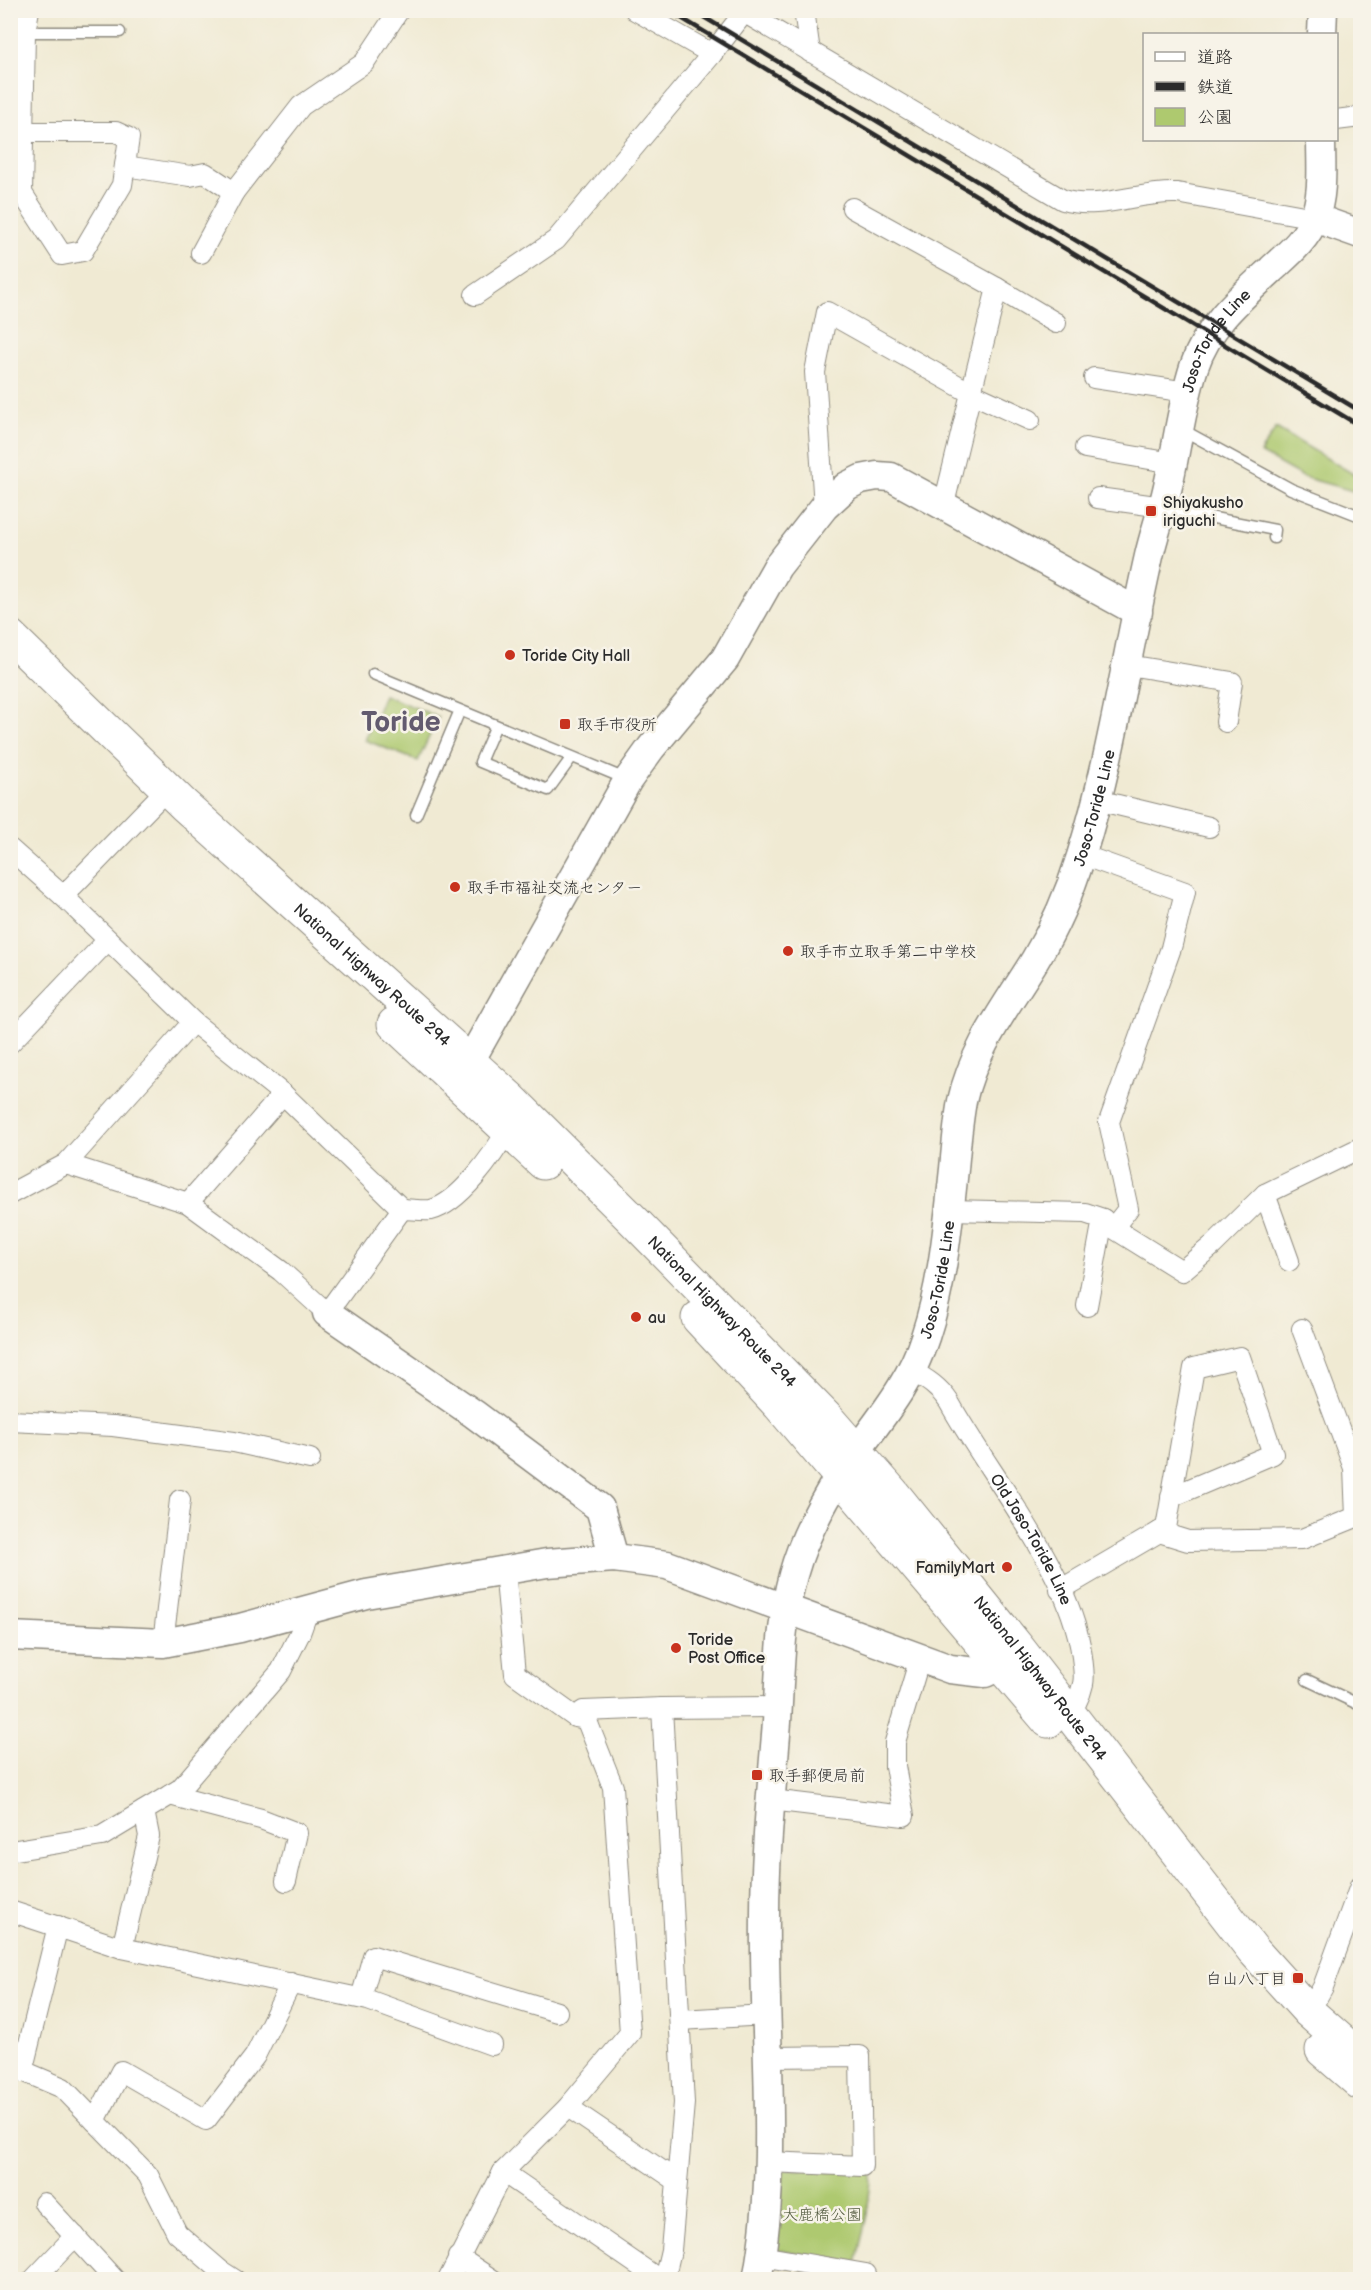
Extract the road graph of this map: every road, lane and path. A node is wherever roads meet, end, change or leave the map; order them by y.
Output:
1 (28, 10) edge
2 (399, 10) edge
3 (635, 10) edge
4 (804, 10) edge
5 (1323, 10) edge
6 (744, 11) edge
7 (24, 32) junction
8 (120, 33) dead end
9 (1322, 33) edge
10 (810, 51) junction
11 (712, 54) junction
12 (1360, 117) edge
13 (1338, 120) edge
14 (23, 132) junction
15 (1321, 141) edge
16 (125, 166) junction
17 (234, 192) junction
18 (852, 208) dead end
19 (1315, 218) junction
20 (1360, 234) edge
21 (201, 253) dead end
22 (997, 288) junction
23 (475, 296) dead end
24 (1056, 323) dead end
25 (1094, 378) dead end
26 (1188, 392) junction
27 (971, 393) junction
28 (1030, 420) dead end
29 (1181, 429) junction
30 (1085, 448) dead end
31 (1173, 463) junction
32 (1098, 498) dead end
33 (944, 504) junction
34 (824, 507) junction
35 (1163, 507) junction
36 (1360, 516) edge
37 (1274, 538) dead end
38 (1138, 612) junction
39 (10, 636) edge
40 (1128, 665) junction
41 (10, 668) edge
42 (373, 674) dead end
43 (460, 710) junction
44 (1226, 722) dead end
45 (496, 725) junction
46 (572, 757) junction
47 (628, 780) junction
48 (159, 797) junction
49 (1096, 800) junction
50 (417, 815) dead end
51 (1209, 826) dead end
52 (1082, 855) junction
53 (14, 861) edge
54 (63, 896) junction
55 (108, 940) junction
56 (193, 1022) junction
57 (10, 1043) edge
58 (464, 1071) junction
59 (283, 1094) junction
60 (508, 1129) junction
61 (1360, 1148) edge
62 (66, 1164) junction
63 (12, 1190) edge
64 (1265, 1194) junction
65 (188, 1203) junction
66 (402, 1209) junction
67 (949, 1210) junction
68 (1108, 1224) junction
69 (1289, 1261) dead end
70 (1087, 1306) dead end
71 (327, 1313) junction
72 (1302, 1329) dead end
73 (911, 1371) junction
74 (10, 1421) edge
75 (310, 1460) dead end
76 (1357, 1460) edge
77 (848, 1463) junction
78 (1171, 1497) junction
79 (180, 1500) dead end
80 (1358, 1517) edge
81 (1159, 1532) junction
82 (614, 1558) junction
83 (505, 1570) junction
84 (1060, 1590) junction
85 (309, 1608) junction
86 (785, 1608) junction
87 (10, 1636) edge
88 (163, 1643) junction
89 (920, 1658) junction
90 (1000, 1665) junction
91 (1307, 1680) dead end
92 (1360, 1705) edge
93 (778, 1707) junction
94 (662, 1708) junction
95 (586, 1719) junction
96 (1062, 1722) junction
97 (170, 1795) junction
98 (771, 1800) junction
99 (144, 1811) junction
100 (10, 1851) edge
101 (286, 1881) dead end
102 (1360, 1886) edge
103 (10, 1911) edge
104 (58, 1926) junction
105 (122, 1948) junction
106 (291, 1983) junction
107 (361, 1998) junction
108 (557, 2012) dead end
109 (1309, 2012) junction
110 (766, 2015) junction
111 (680, 2020) junction
112 (492, 2045) dead end
113 (768, 2057) junction
114 (1360, 2057) edge
115 (16, 2069) edge
116 (1360, 2083) edge
117 (568, 2107) junction
118 (95, 2121) junction
119 (768, 2162) junction
120 (503, 2172) junction
121 (677, 2181) junction
122 (44, 2203) dead end
123 (75, 2236) junction
124 (458, 2257) junction
125 (759, 2268) edge
126 (33, 2280) edge
127 (115, 2280) edge
128 (235, 2280) edge
129 (448, 2280) edge
130 (493, 2280) edge
131 (662, 2280) edge
132 (864, 2280) edge

1 - 7 street
2 - 17 street
3 - 11 street
4 - 10 street
5 - 9 street
6 - 10 street
6 - 11 street
7 - 8 lane
7 - 14 street
10 - 19 street
11 - 23 street
12 - 13 street
14 - 16 street
14 - 16 street
15 - 19 street, Joso-Toride Line
16 - 17 street
17 - 21 street
18 - 22 street
19 - 20 street
19 - 26 street, Joso-Toride Line
22 - 24 street
22 - 27 street
25 - 26 street
26 - 29 street, Joso-Toride Line
27 - 28 street
27 - 33 street
27 - 34 street
29 - 31 street, Joso-Toride Line
29 - 36 lane
30 - 31 street
31 - 35 street, Joso-Toride Line
32 - 35 street
33 - 34 street
33 - 38 street
34 - 47 street
35 - 37 lane
35 - 38 street, Joso-Toride Line
38 - 40 street, Joso-Toride Line
39 - 48 highway, National Highway Route 294
40 - 44 street
40 - 49 street, Joso-Toride Line
41 - 48 highway, National Highway Route 294
42 - 43 lane
43 - 45 lane
43 - 50 lane
45 - 46 lane
45 - 46 lane
46 - 47 lane
47 - 58 street
48 - 54 street
48 - 58 highway, National Highway Route 294
49 - 51 street
49 - 52 street, Joso-Toride Line
52 - 67 street, Joso-Toride Line
52 - 68 street
53 - 54 street
54 - 55 street
55 - 56 street
55 - 57 street
56 - 59 street
56 - 62 street
58 - 60 highway, National Highway Route 294
58 - 77 highway, National Highway Route 294
59 - 65 street
59 - 66 street
60 - 66 street
60 - 77 highway, National Highway Route 294
61 - 64 street
62 - 63 street
62 - 65 street
64 - 68 street
64 - 69 street
65 - 71 street
66 - 71 street
67 - 68 street
67 - 73 street, Joso-Toride Line
68 - 70 street
71 - 82 street
72 - 76 street
73 - 77 street, Joso-Toride Line
73 - 84 street, Old Joso-Toride Line
74 - 75 street
76 - 80 street
77 - 86 street, Joso-Toride Line
77 - 90 highway, National Highway Route 294
77 - 96 highway, National Highway Route 294
78 - 78 street
78 - 81 street
79 - 88 street
80 - 81 street
81 - 84 street
82 - 83 street
82 - 86 street
83 - 85 street
83 - 95 street
84 - 96 street, Old Joso-Toride Line
85 - 88 street
85 - 97 street
86 - 89 street
86 - 93 street, Joso-Toride Line
87 - 88 street
89 - 90 street
89 - 98 street
90 - 96 highway, National Highway Route 294
91 - 92 lane
93 - 94 street
93 - 98 street, Joso-Toride Line
94 - 95 street
94 - 111 street
95 - 117 street
96 - 109 highway, National Highway Route 294
96 - 116 highway, National Highway Route 294
97 - 99 street
97 - 101 street
98 - 110 street, Joso-Toride Line
99 - 100 street
99 - 105 street
102 - 109 street
103 - 104 street
104 - 105 street
104 - 115 street
105 - 106 street
106 - 107 street
106 - 118 street
107 - 108 street
107 - 112 street
109 - 114 highway, National Highway Route 294
110 - 111 street
110 - 113 street, Joso-Toride Line
111 - 121 street
113 - 119 street, Joso-Toride Line
113 - 119 street
115 - 118 street
117 - 120 street
117 - 121 street
118 - 128 street
119 - 125 street, Joso-Toride Line
120 - 124 street
120 - 131 street
121 - 131 street
122 - 123 street
123 - 126 street
123 - 127 street
124 - 129 street
124 - 130 street
125 - 132 street

